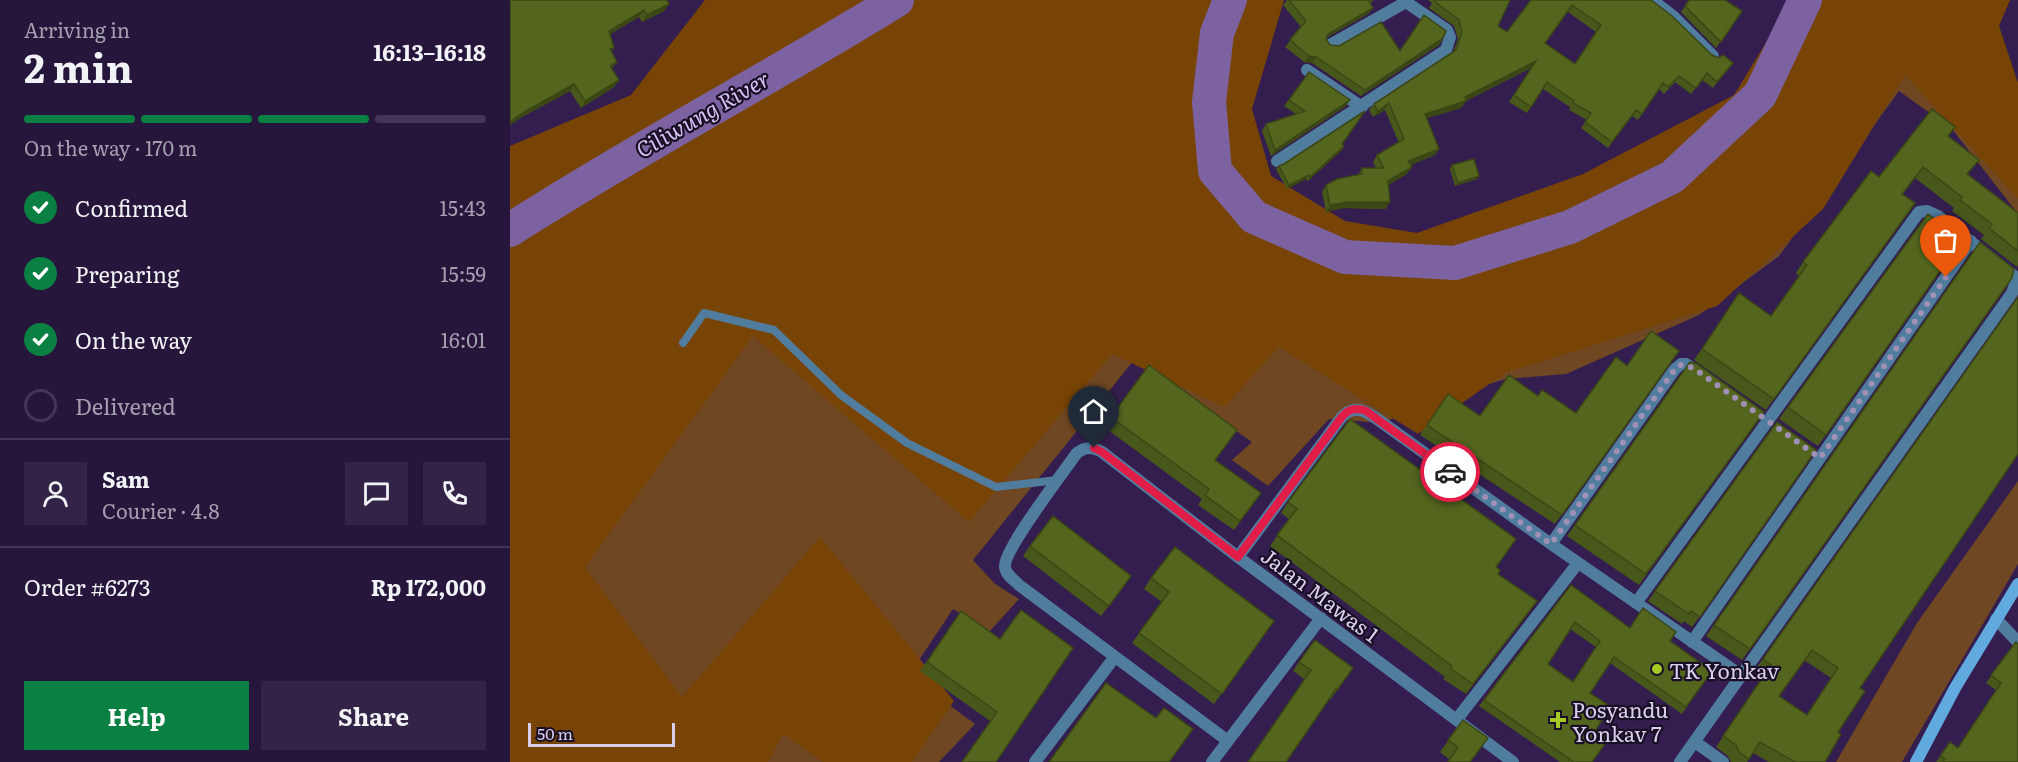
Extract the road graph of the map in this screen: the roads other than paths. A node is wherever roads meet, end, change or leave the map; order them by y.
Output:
1 (1652, 0) edge
2 (1406, 1) edge
3 (1330, 45) edge
4 (1713, 56) edge
5 (1307, 70) edge
6 (1362, 107) junction
7 (1277, 161) dead end
8 (1971, 241) junction
9 (683, 343) dead end
10 (1712, 381) edge
11 (1058, 480) junction
12 (1551, 544) junction
13 (1238, 557) junction
14 (1578, 563) junction
15 (2018, 584) edge
16 (1636, 603) junction
17 (1321, 618) junction
18 (1996, 619) junction
19 (1692, 642) junction
20 (2018, 642) edge
21 (1114, 658) junction
22 (1742, 676) junction
23 (1457, 719) junction
24 (1228, 741) junction
25 (1695, 741) junction
26 (1035, 762) edge
27 (1212, 762) edge
28 (1513, 762) edge
29 (1680, 762) edge
30 (1723, 762) edge
31 (1916, 762) edge

1 - 4 street
2 - 3 street
2 - 6 street
5 - 6 street
6 - 7 street
8 - 16 street
8 - 19 street
8 - 22 street
9 - 11 lane
10 - 12 street
11 - 13 street, Jalan Mawas 1
11 - 21 street
12 - 13 street
12 - 14 street
13 - 17 street, Jalan Mawas 1
14 - 16 street
14 - 23 street
15 - 18 main road
16 - 19 street
17 - 23 street, Jalan Mawas 1
17 - 24 street
18 - 20 street
18 - 31 main road
19 - 22 street
21 - 24 street
21 - 26 street
22 - 25 street
23 - 28 street, Jalan Mawas 1
24 - 27 street
25 - 29 street
25 - 30 street

